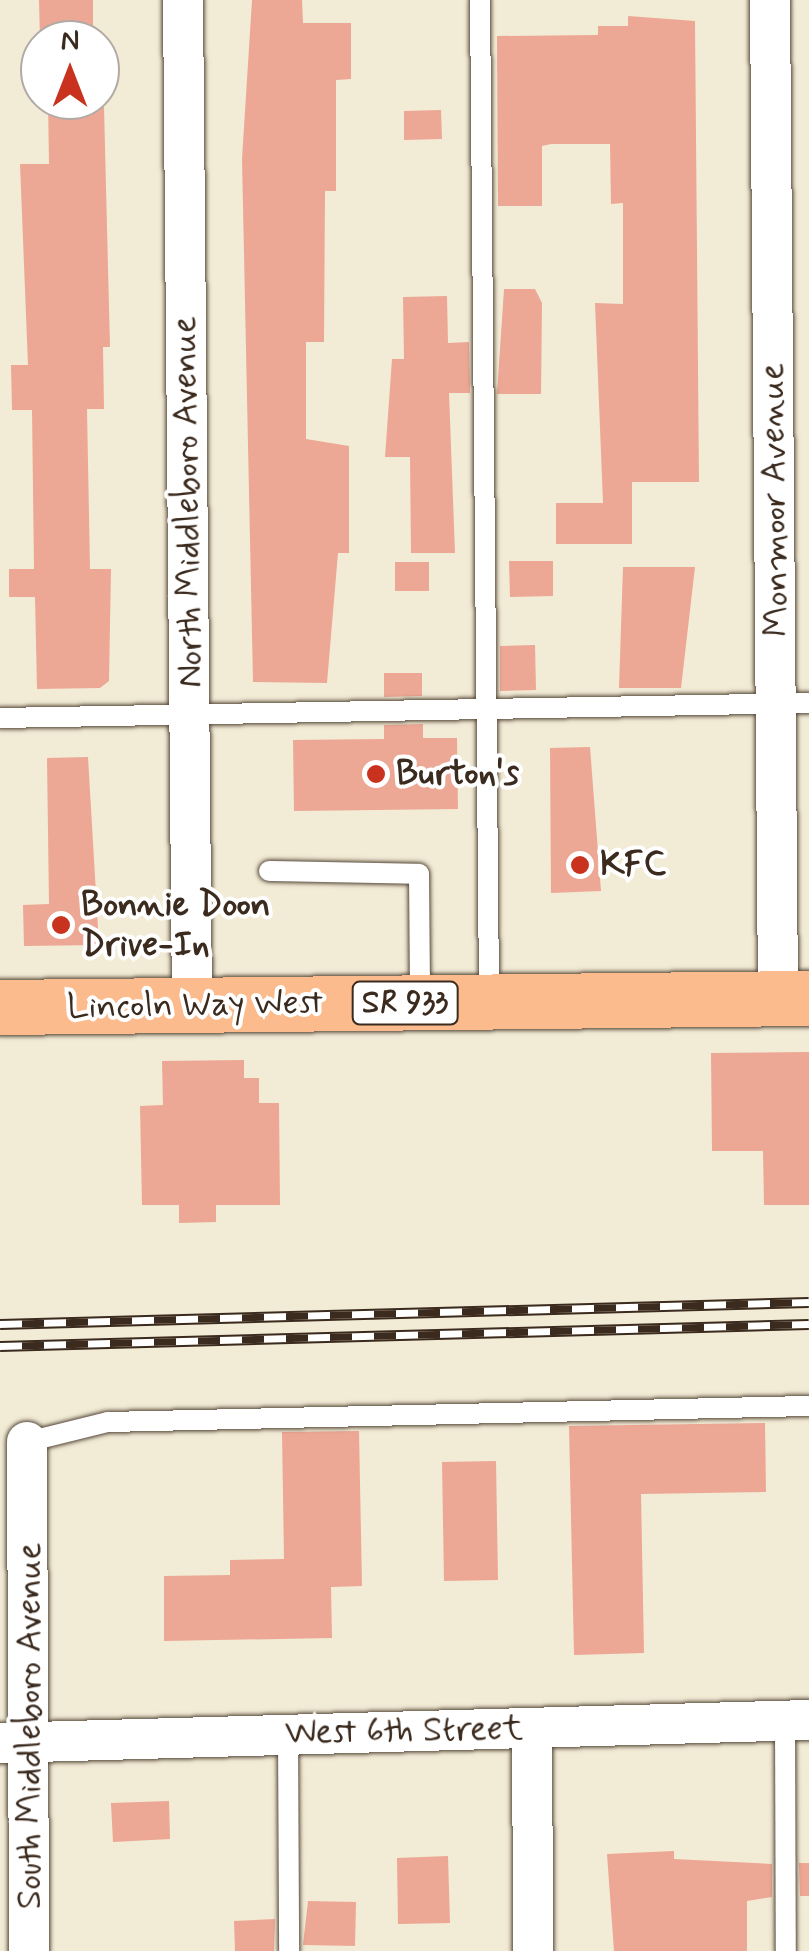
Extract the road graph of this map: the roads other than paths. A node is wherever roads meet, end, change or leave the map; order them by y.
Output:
1 (183, 0) edge
2 (480, 0) edge
3 (770, 0) edge
4 (793, 704) edge
5 (483, 708) junction
6 (190, 714) junction
7 (0, 718) edge
8 (268, 871) dead end
9 (794, 999) edge
10 (489, 1002) junction
11 (420, 1003) junction
12 (192, 1004) junction
13 (0, 1006) edge
14 (809, 1406) edge
15 (28, 1442) joint
16 (797, 1721) edge
17 (532, 1728) junction
18 (288, 1734) junction
19 (14, 1742) edge
20 (30, 1951) edge
21 (289, 1951) edge
22 (533, 1951) edge
23 (786, 1951) edge

1 - 6 street, North Middleboro Avenue
2 - 5 lane
3 - 4 street, Monmoor Avenue
4 - 5 lane
4 - 9 street, Monmoor Avenue
5 - 6 lane
5 - 10 lane
6 - 7 lane
6 - 12 street, North Middleboro Avenue
8 - 11 lane
9 - 10 main road, Lincoln Way West / SR 933
10 - 11 main road, Lincoln Way West / SR 933
11 - 12 main road, Lincoln Way West / SR 933
12 - 13 main road, Lincoln Way West / SR 933
14 - 15 lane
15 - 19 street, South Middleboro Avenue
16 - 17 street, West 6th Street
16 - 23 lane
17 - 18 street, West 6th Street
17 - 22 street
18 - 19 street, West 6th Street
18 - 21 lane
19 - 20 street, South Middleboro Avenue

